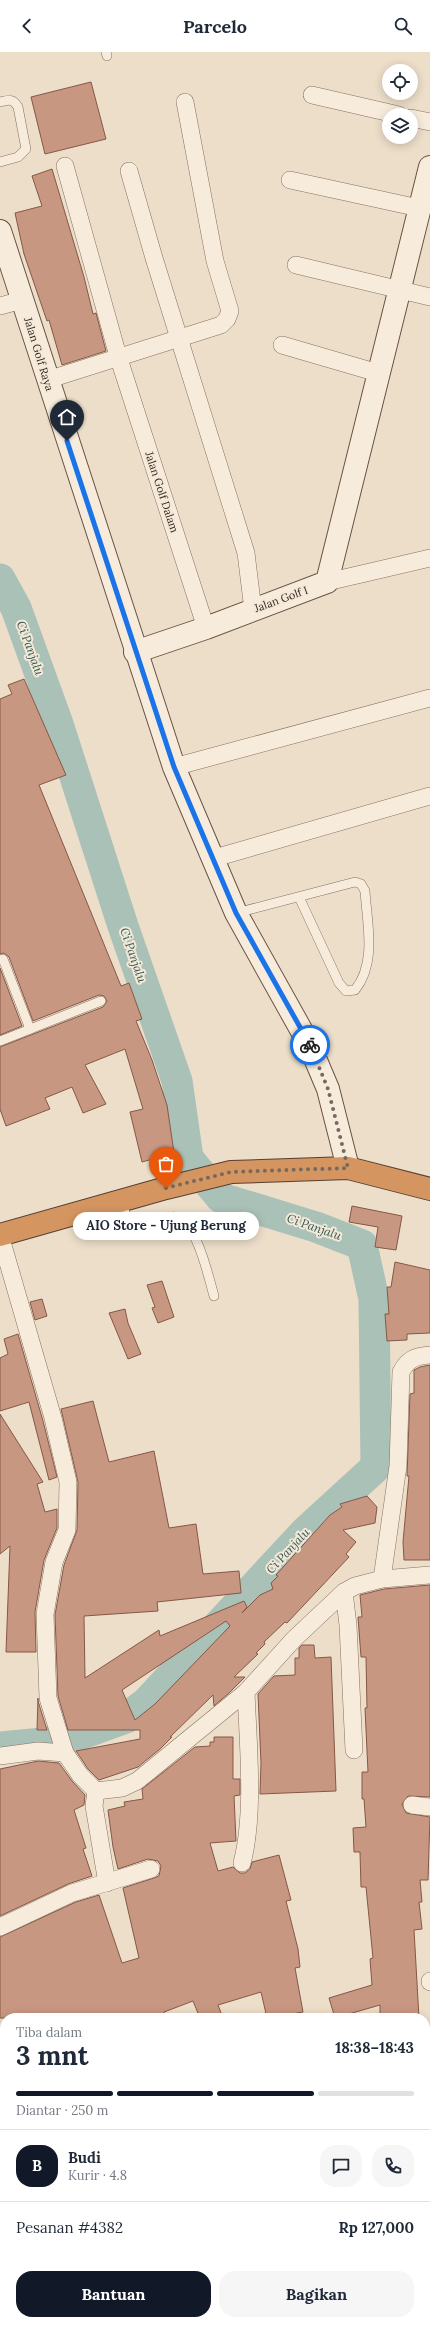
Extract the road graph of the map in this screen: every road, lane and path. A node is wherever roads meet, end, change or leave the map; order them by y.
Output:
1 (312, 95) dead end
2 (0, 102) edge
3 (185, 102) dead end
4 (382, 111) edge
5 (418, 119) edge
6 (430, 122) edge
7 (0, 162) edge
8 (65, 166) dead end
9 (430, 167) edge
10 (129, 171) dead end
11 (290, 180) dead end
12 (419, 208) junction
13 (0, 231) edge
14 (296, 265) dead end
15 (399, 290) junction
16 (430, 297) edge
17 (22, 300) junction
18 (0, 306) edge
19 (180, 339) junction
20 (282, 345) dead end
21 (118, 356) junction
22 (378, 373) junction
23 (47, 380) junction
24 (430, 558) edge
25 (327, 582) junction
26 (252, 610) junction
27 (206, 628) junction
28 (135, 652) junction
29 (430, 698) edge
30 (174, 767) junction
31 (430, 796) edge
32 (211, 858) junction
33 (298, 898) junction
34 (236, 913) junction
35 (3, 959) dead end
36 (101, 1001) dead end
37 (30, 1029) junction
38 (0, 1041) edge
39 (348, 1168) junction
40 (430, 1189) edge
41 (120, 1200) junction
42 (0, 1235) edge
43 (214, 1296) dead end
44 (430, 1354) edge
45 (430, 1575) edge
46 (382, 1579) junction
47 (344, 1592) junction
48 (246, 1692) junction
49 (354, 1750) dead end
50 (64, 1752) junction
51 (0, 1756) edge
52 (96, 1791) junction
53 (412, 1805) dead end
54 (430, 1807) edge
55 (242, 1863) dead end
56 (151, 1869) dead end
57 (107, 1883) junction
58 (0, 1927) edge

1 - 4 street
2 - 7 lane
3 - 19 street
5 - 6 street
8 - 21 street, Jalan Golf Dalam
9 - 12 street
10 - 19 street
11 - 12 street
12 - 15 street
13 - 17 street, Jalan Golf Raya
14 - 15 street
15 - 16 street
15 - 22 street
17 - 18 street
17 - 23 street, Jalan Golf Raya
19 - 21 street
19 - 26 street
20 - 22 street
21 - 23 street
21 - 27 street, Jalan Golf Dalam
22 - 25 street
23 - 28 street, Jalan Golf Raya
24 - 25 street, Jalan Golf I
25 - 26 street, Jalan Golf I
26 - 27 street, Jalan Golf I
27 - 28 street, Jalan Golf I
28 - 30 street, Jalan Golf Raya
29 - 30 street
30 - 32 street, Jalan Golf Raya
31 - 32 street
32 - 34 street, Jalan Golf Raya
33 - 33 lane
33 - 34 lane
34 - 39 street, Jalan Golf Raya
35 - 37 lane
36 - 37 lane
37 - 38 lane
39 - 40 highway
39 - 41 highway
41 - 42 highway
41 - 43 lane
42 - 50 street
44 - 46 street
45 - 46 street
46 - 47 street
47 - 48 street
47 - 49 street
48 - 52 street
48 - 55 street
50 - 51 street
50 - 52 street
52 - 57 street
53 - 54 street
56 - 57 street
57 - 58 street

